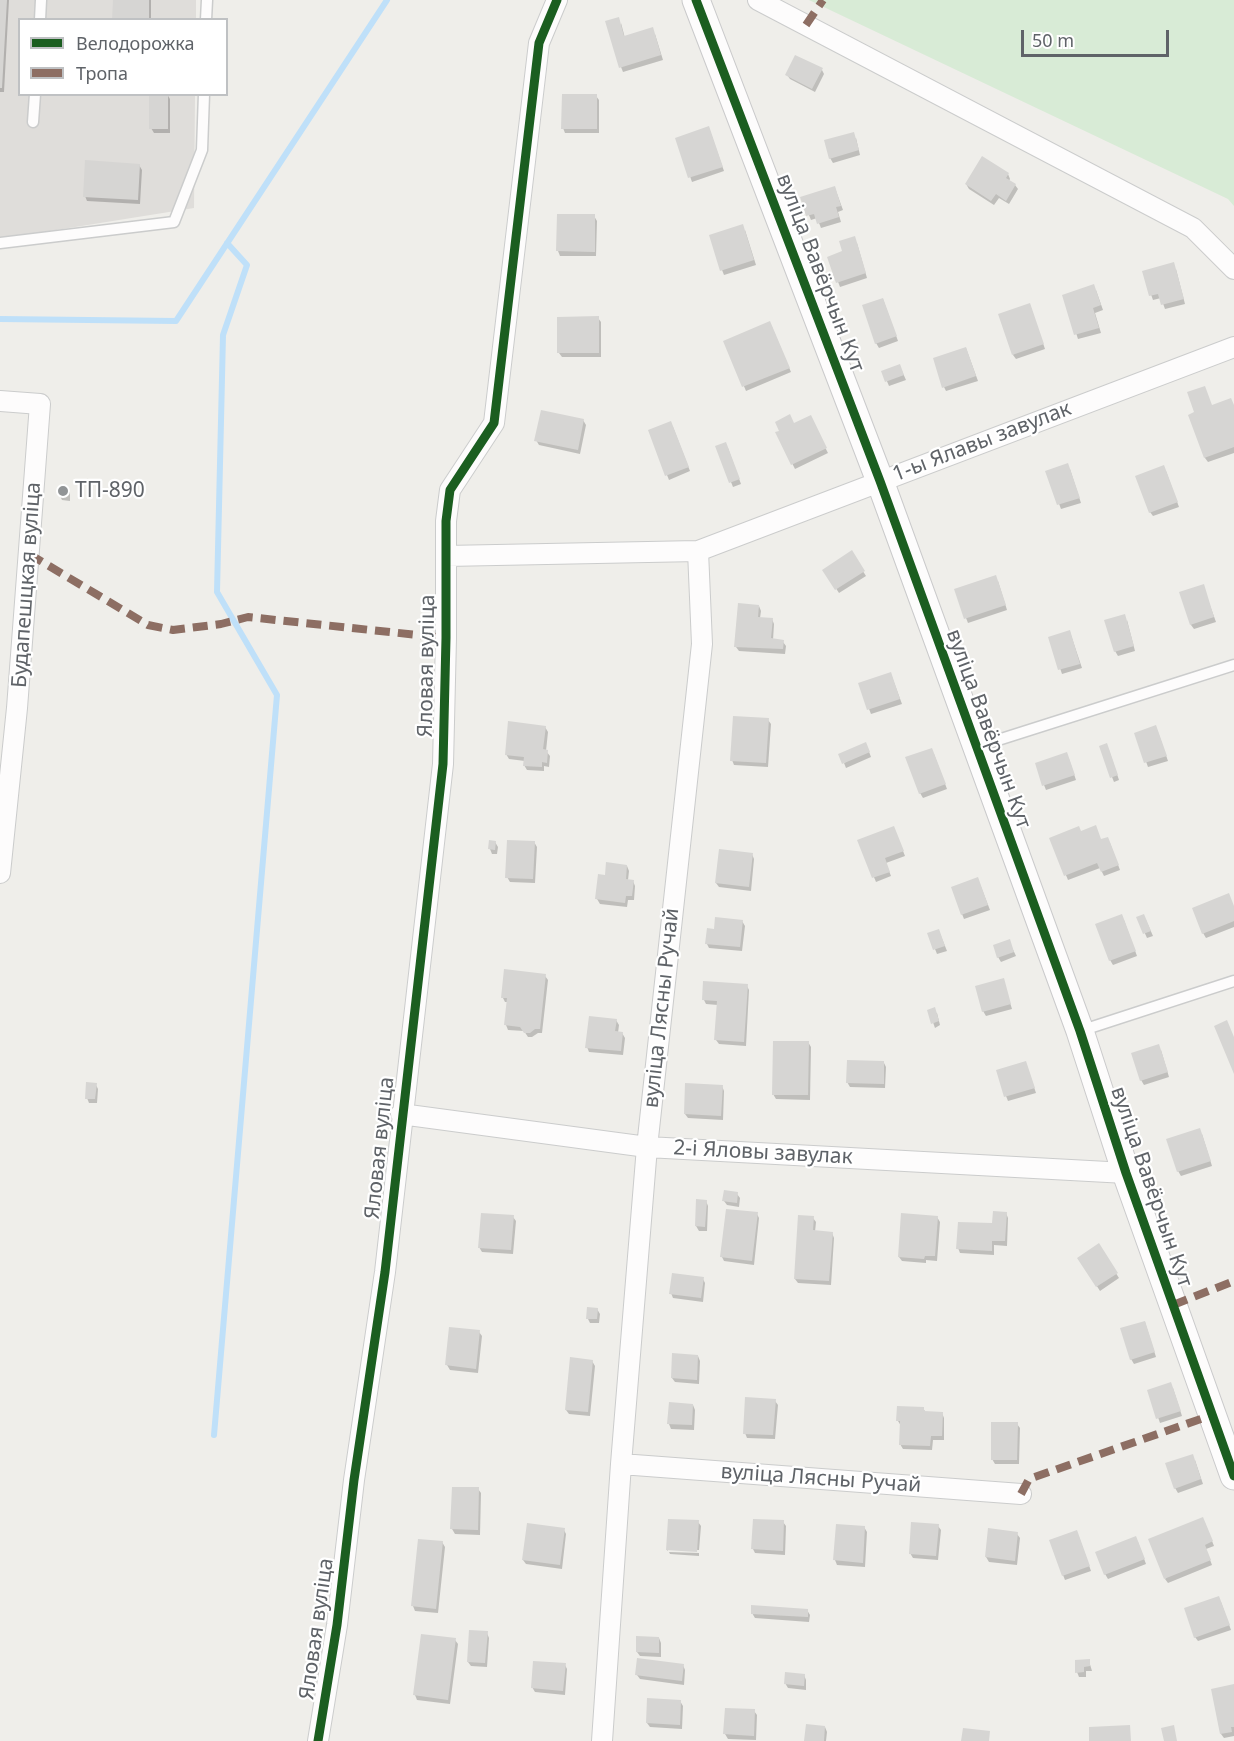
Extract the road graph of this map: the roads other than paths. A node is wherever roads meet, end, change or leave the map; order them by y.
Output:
1 (41, 0) edge
2 (207, 0) edge
3 (557, 0) edge
4 (696, 0) edge
5 (758, 0) edge
6 (40, 18) edge
7 (206, 18) edge
8 (35, 96) edge
9 (204, 96) edge
10 (33, 122) dead end
11 (0, 243) edge
12 (1234, 269) edge
13 (1234, 347) edge
14 (0, 401) edge
15 (880, 481) junction
16 (698, 551) junction
17 (446, 556) junction
18 (1234, 665) edge
19 (975, 747) junction
20 (0, 873) edge
21 (1234, 981) edge
22 (1080, 1031) junction
23 (401, 1114) junction
24 (646, 1147) junction
25 (1126, 1173) junction
26 (621, 1464) junction
27 (1234, 1476) edge
28 (1021, 1494) dead end
29 (318, 1741) edge
30 (602, 1741) edge

1 - 6 lane
2 - 7 lane
3 - 17 street, Яловая вуліца
4 - 15 street, вуліца Вавёрчын Кут
5 - 12 street
8 - 10 lane
9 - 11 lane
13 - 15 street, 1-ы Ялавы завулак
14 - 20 street, Будапешцкая вуліца
15 - 16 street, 1-ы Ялавы завулак
15 - 19 street, вуліца Вавёрчын Кут
16 - 17 street, 1-ы Ялавы завулак
16 - 24 street, вуліца Лясны Ручай
17 - 23 street, Яловая вуліца
18 - 19 lane
19 - 22 street, вуліца Вавёрчын Кут
21 - 22 lane
22 - 25 street, вуліца Вавёрчын Кут
23 - 24 street, 2-і Яловы завулак
23 - 29 street, Яловая вуліца
24 - 25 street, 2-і Яловы завулак
24 - 26 street, вуліца Лясны Ручай
25 - 27 street, вуліца Вавёрчын Кут
26 - 28 street, вуліца Лясны Ручай
26 - 30 street, вуліца Лясны Ручай

